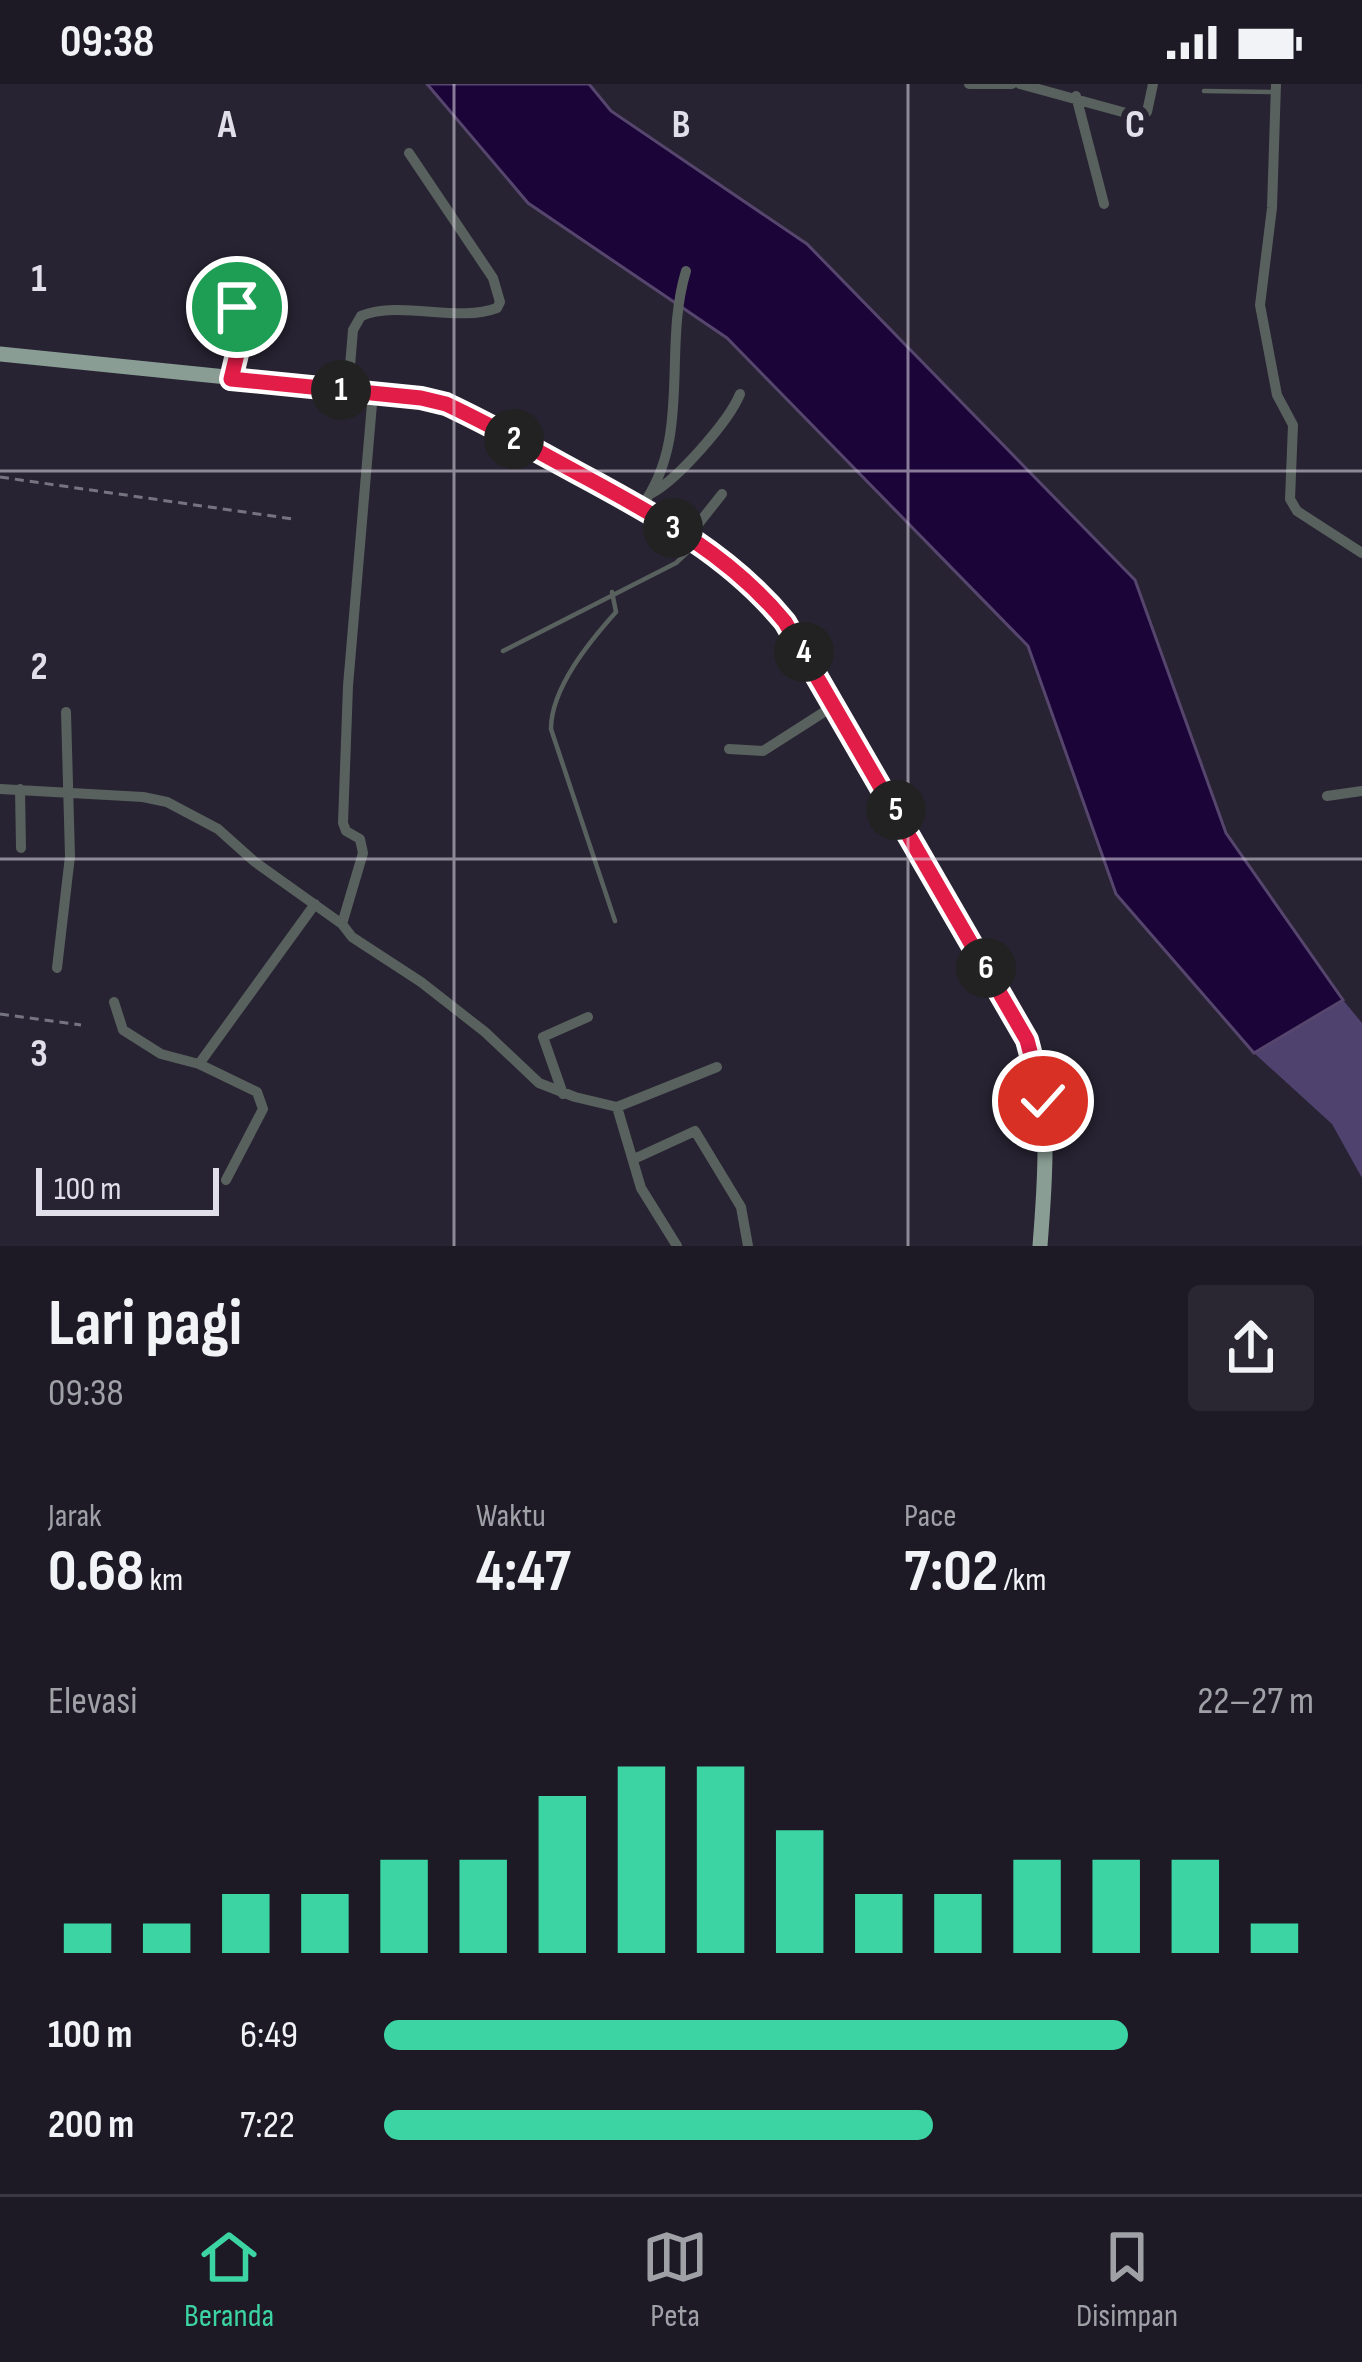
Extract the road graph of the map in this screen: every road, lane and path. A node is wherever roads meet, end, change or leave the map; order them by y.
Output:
1 (969, 84) edge
2 (1016, 84) edge
3 (1153, 84) edge
4 (1276, 88) edge
5 (1204, 91) dead end
6 (1076, 96) junction
7 (409, 153) dead end
8 (1104, 204) dead end
9 (222, 263) dead end
10 (686, 272) dead end
11 (0, 354) edge
12 (231, 379) junction
13 (349, 390) junction
14 (373, 392) junction
15 (740, 394) dead end
16 (0, 477) edge
17 (652, 493) junction
18 (722, 494) dead end
19 (641, 508) junction
20 (293, 519) dead end
21 (693, 540) junction
22 (1362, 553) edge
23 (612, 592) junction
24 (503, 651) dead end
25 (835, 705) junction
26 (66, 712) dead end
27 (729, 749) dead end
28 (0, 789) edge
29 (20, 789) junction
30 (1362, 790) edge
31 (69, 792) junction
32 (1327, 796) dead end
33 (21, 848) dead end
34 (315, 904) junction
35 (615, 921) dead end
36 (342, 924) junction
37 (57, 968) dead end
38 (114, 1002) dead end
39 (0, 1014) edge
40 (588, 1017) dead end
41 (80, 1025) dead end
42 (199, 1064) junction
43 (717, 1067) dead end
44 (563, 1094) junction
45 (617, 1107) junction
46 (634, 1160) junction
47 (226, 1180) dead end
48 (676, 1246) edge
49 (748, 1246) edge
50 (1040, 1246) edge

1 - 2 street
2 - 6 street
3 - 6 street
4 - 5 lane
4 - 22 street
6 - 8 street
7 - 13 street
9 - 12 street
10 - 17 street
11 - 12 main road
12 - 13 main road
13 - 14 main road
14 - 19 main road
14 - 36 street
15 - 17 street
16 - 20 path
17 - 19 street
18 - 21 street
19 - 21 main road
21 - 23 lane
21 - 25 main road
23 - 24 lane
23 - 35 lane
25 - 27 street
25 - 50 main road
26 - 31 street
28 - 29 street
29 - 31 street
29 - 33 street
30 - 32 street
31 - 34 street
31 - 37 street
34 - 36 street
34 - 42 street
36 - 44 street
38 - 42 street
39 - 41 path
40 - 44 street
42 - 47 street
43 - 45 street
44 - 45 street
45 - 46 street
46 - 48 street
46 - 49 street

